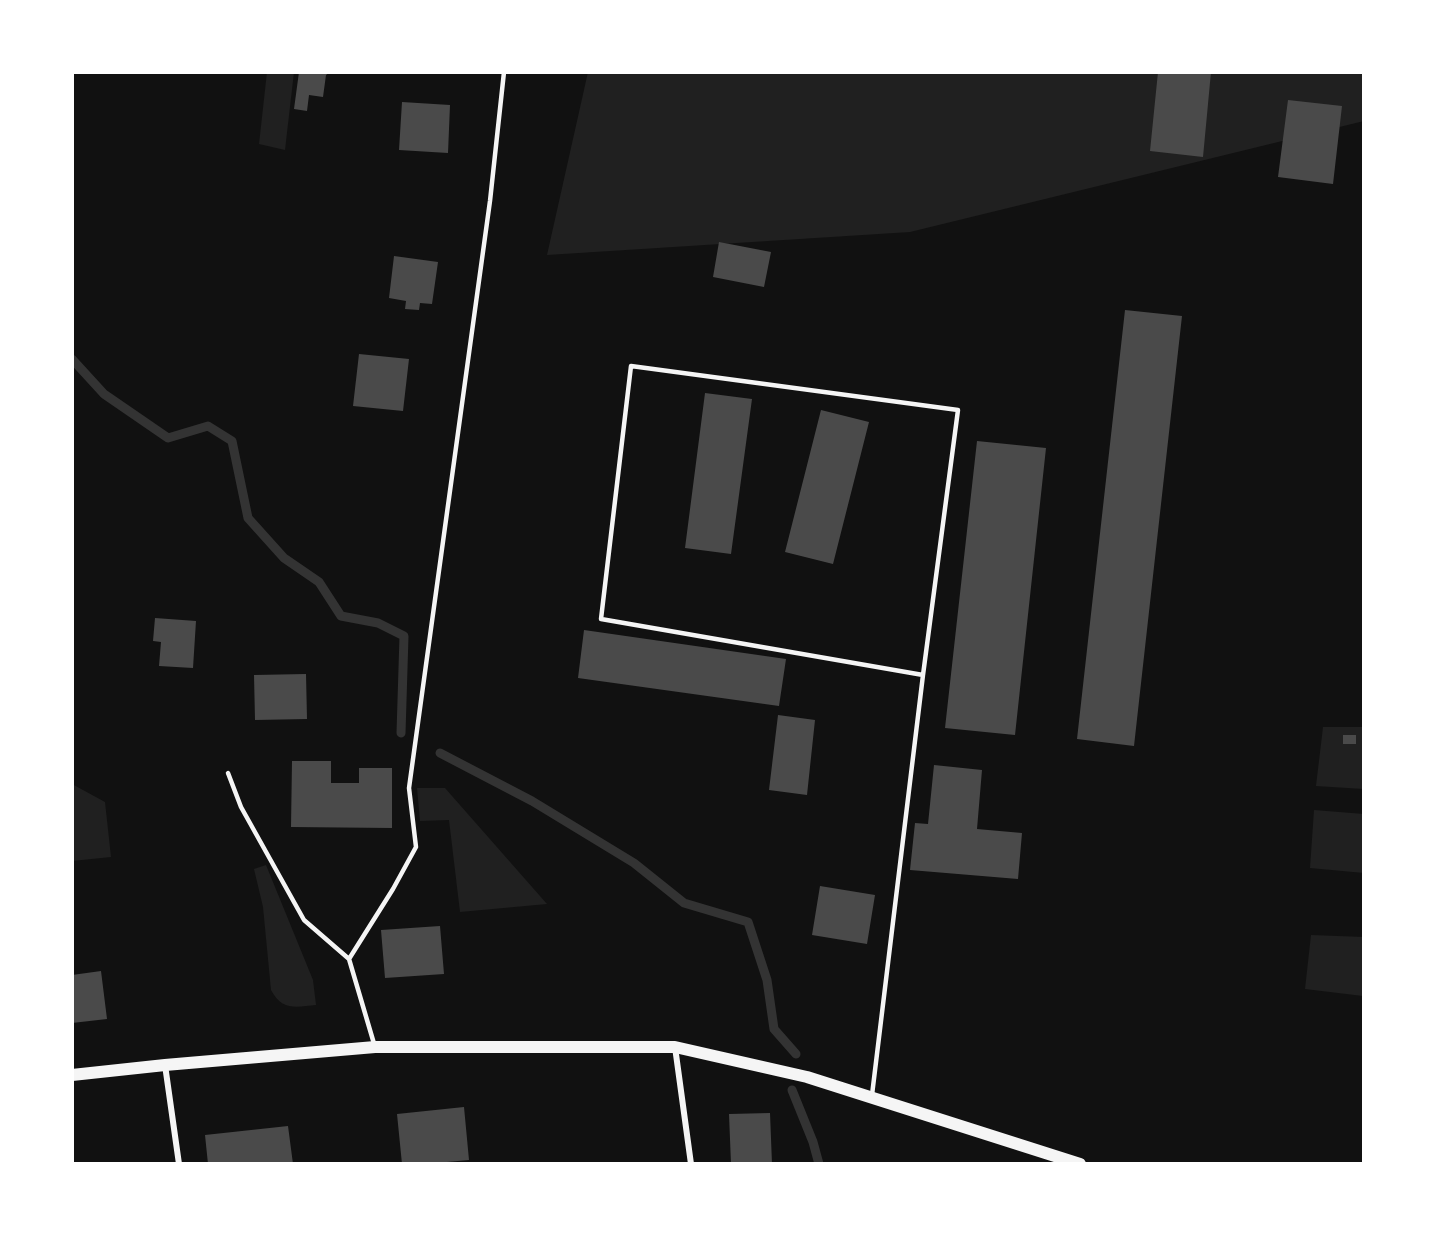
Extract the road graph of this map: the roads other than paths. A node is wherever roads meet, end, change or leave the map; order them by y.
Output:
1 (504, 72) edge
2 (923, 675) junction
3 (228, 773) dead end
4 (349, 959) junction
5 (375, 1047) junction
6 (675, 1047) junction
7 (165, 1065) junction
8 (72, 1075) edge
9 (871, 1097) junction
10 (179, 1164) edge
11 (691, 1164) edge
12 (1080, 1164) edge

1 - 4 lane
2 - 2 lane
2 - 9 lane
3 - 4 lane
4 - 5 lane
5 - 6 main road
5 - 7 main road
6 - 9 main road
6 - 11 street
7 - 8 main road
7 - 10 street
9 - 12 main road

